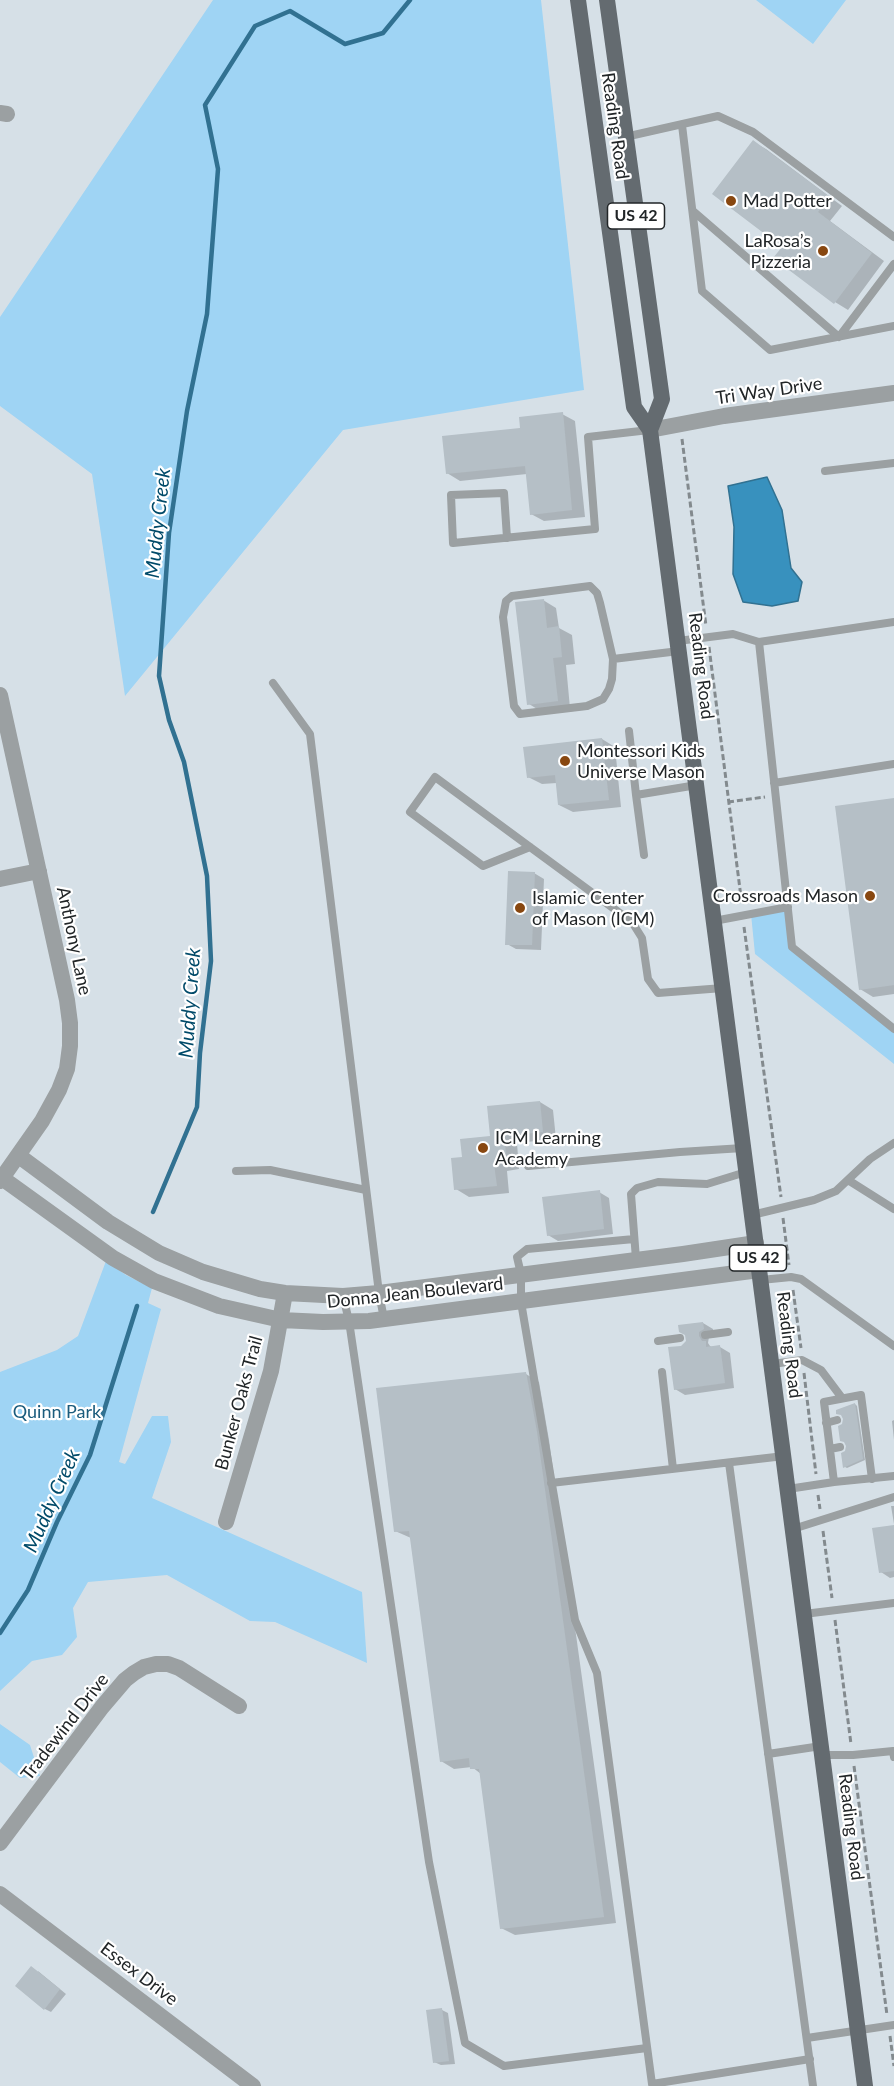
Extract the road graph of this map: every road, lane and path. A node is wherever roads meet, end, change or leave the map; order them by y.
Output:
1 (578, 0) edge
2 (607, 0) edge
3 (682, 125) junction
4 (625, 137) junction
5 (693, 211) junction
6 (894, 237) edge
7 (894, 264) edge
8 (894, 326) edge
9 (839, 337) junction
10 (894, 393) edge
11 (650, 430) junction
12 (682, 438) dead end
13 (894, 463) edge
14 (825, 471) dead end
15 (507, 538) junction
16 (894, 622) edge
17 (708, 637) junction
18 (759, 642) junction
19 (679, 646) junction
20 (613, 659) junction
21 (273, 683) dead end
22 (0, 695) edge
23 (629, 731) dead end
24 (894, 764) edge
25 (774, 783) junction
26 (697, 785) junction
27 (636, 795) junction
28 (770, 797) dead end
29 (728, 802) junction
30 (530, 847) junction
31 (644, 855) dead end
32 (39, 871) junction
33 (0, 879) edge
34 (788, 907) junction
35 (743, 915) junction
36 (714, 921) junction
37 (723, 988) junction
38 (894, 1029) edge
39 (894, 1143) edge
40 (743, 1148) junction
41 (19, 1156) junction
42 (528, 1166) dead end
43 (237, 1170) dead end
44 (746, 1172) junction
45 (1, 1179) edge
46 (848, 1180) junction
47 (366, 1190) junction
48 (782, 1208) junction
49 (894, 1209) edge
50 (752, 1215) junction
51 (634, 1239) junction
52 (756, 1243) junction
53 (636, 1259) junction
54 (521, 1274) junction
55 (760, 1275) junction
56 (791, 1276) junction
57 (285, 1293) junction
58 (379, 1293) junction
59 (343, 1296) junction
60 (521, 1302) junction
61 (384, 1319) junction
62 (281, 1320) junction
63 (349, 1321) junction
64 (728, 1332) dead end
65 (705, 1335) dead end
66 (680, 1338) dead end
67 (658, 1341) dead end
68 (894, 1346) edge
69 (802, 1360) junction
70 (772, 1364) junction
71 (662, 1372) dead end
72 (842, 1398) junction
73 (837, 1420) dead end
74 (826, 1423) junction
75 (840, 1447) dead end
76 (830, 1449) junction
77 (784, 1456) junction
78 (729, 1463) junction
79 (673, 1469) junction
80 (894, 1476) edge
81 (872, 1479) junction
82 (834, 1482) junction
83 (551, 1483) junction
84 (817, 1484) junction
85 (788, 1489) junction
86 (894, 1497) edge
87 (822, 1521) junction
88 (226, 1522) dead end
89 (793, 1529) junction
90 (894, 1603) edge
91 (834, 1611) junction
92 (804, 1614) junction
93 (239, 1706) dead end
94 (822, 1751) junction
95 (768, 1754) junction
96 (853, 1755) junction
97 (894, 1757) edge
98 (0, 1843) edge
99 (0, 1894) edge
100 (891, 2026) edge
101 (858, 2030) junction
102 (807, 2038) junction
103 (647, 2048) junction
104 (810, 2059) junction
105 (894, 2066) edge
106 (253, 2086) edge
107 (813, 2086) edge
108 (865, 2086) edge

1 - 11 main road, Reading Road / US 42
2 - 4 main road, Reading Road / US 42
3 - 4 lane
3 - 5 lane
3 - 6 lane
4 - 11 main road, Reading Road / US 42
5 - 9 lane
5 - 9 lane
7 - 9 lane
8 - 9 lane
10 - 11 street, Tri Way Drive
11 - 15 lane
11 - 19 main road, Reading Road / US 42
12 - 17 path
13 - 14 lane
15 - 15 lane
16 - 18 lane
17 - 18 lane
17 - 19 lane
17 - 29 path
18 - 25 lane
19 - 20 lane
19 - 26 main road, Reading Road / US 42
20 - 20 lane
21 - 47 lane
22 - 32 street, Anthony Lane
23 - 27 lane
24 - 25 lane
25 - 34 lane
26 - 27 lane
26 - 36 main road, Reading Road / US 42
27 - 31 lane
28 - 29 path
29 - 35 path
30 - 30 lane
30 - 37 lane
32 - 33 street
32 - 41 street, Anthony Lane
34 - 35 lane
34 - 38 lane
35 - 36 lane
35 - 48 path
36 - 37 main road, Reading Road / US 42
37 - 40 main road, Reading Road / US 42
39 - 46 lane
40 - 42 lane
40 - 44 main road, Reading Road / US 42
41 - 45 street, Anthony Lane
41 - 57 street, Donna Jean Boulevard
43 - 47 lane
44 - 50 main road, Reading Road / US 42
44 - 51 lane
45 - 62 street, Donna Jean Boulevard
46 - 48 lane
46 - 49 lane
47 - 58 lane
48 - 50 lane
48 - 56 path
50 - 52 main road, Reading Road / US 42
51 - 53 lane
51 - 54 lane
52 - 53 street, Donna Jean Boulevard
52 - 55 main road, Reading Road / US 42
53 - 54 street, Donna Jean Boulevard
54 - 58 street, Donna Jean Boulevard
54 - 60 lane
55 - 56 lane
55 - 60 street, Donna Jean Boulevard
55 - 70 main road, Reading Road / US 42
56 - 68 lane
56 - 69 path
57 - 59 street, Donna Jean Boulevard
57 - 62 street, Bunker Oaks Trail
58 - 59 street, Donna Jean Boulevard
58 - 61 lane
59 - 63 lane
60 - 61 street, Donna Jean Boulevard
60 - 83 lane
61 - 63 street, Donna Jean Boulevard
62 - 63 street, Donna Jean Boulevard
62 - 88 street, Bunker Oaks Trail
63 - 103 lane
64 - 65 lane
66 - 67 lane
69 - 70 lane
69 - 72 lane
69 - 84 path
70 - 77 main road, Reading Road / US 42
71 - 79 lane
72 - 74 lane
72 - 81 lane
73 - 74 lane
74 - 76 lane
75 - 76 lane
76 - 82 lane
77 - 78 lane
77 - 85 main road, Reading Road / US 42
78 - 79 lane
78 - 95 lane
79 - 83 lane
80 - 81 lane
81 - 82 lane
82 - 84 lane
83 - 103 lane
84 - 85 lane
84 - 87 path
85 - 89 main road, Reading Road / US 42
86 - 87 lane
87 - 89 lane
87 - 91 path
89 - 92 main road, Reading Road / US 42
90 - 91 lane
91 - 92 lane
91 - 96 path
92 - 94 main road, Reading Road / US 42
93 - 98 street, Tradewind Drive
94 - 95 lane
94 - 96 lane
94 - 101 main road, Reading Road / US 42
95 - 102 lane
96 - 97 lane
96 - 100 path
99 - 106 street, Essex Drive
100 - 101 lane
100 - 105 path
101 - 102 lane
101 - 108 main road, Reading Road / US 42
102 - 104 lane
103 - 104 lane
104 - 107 lane

